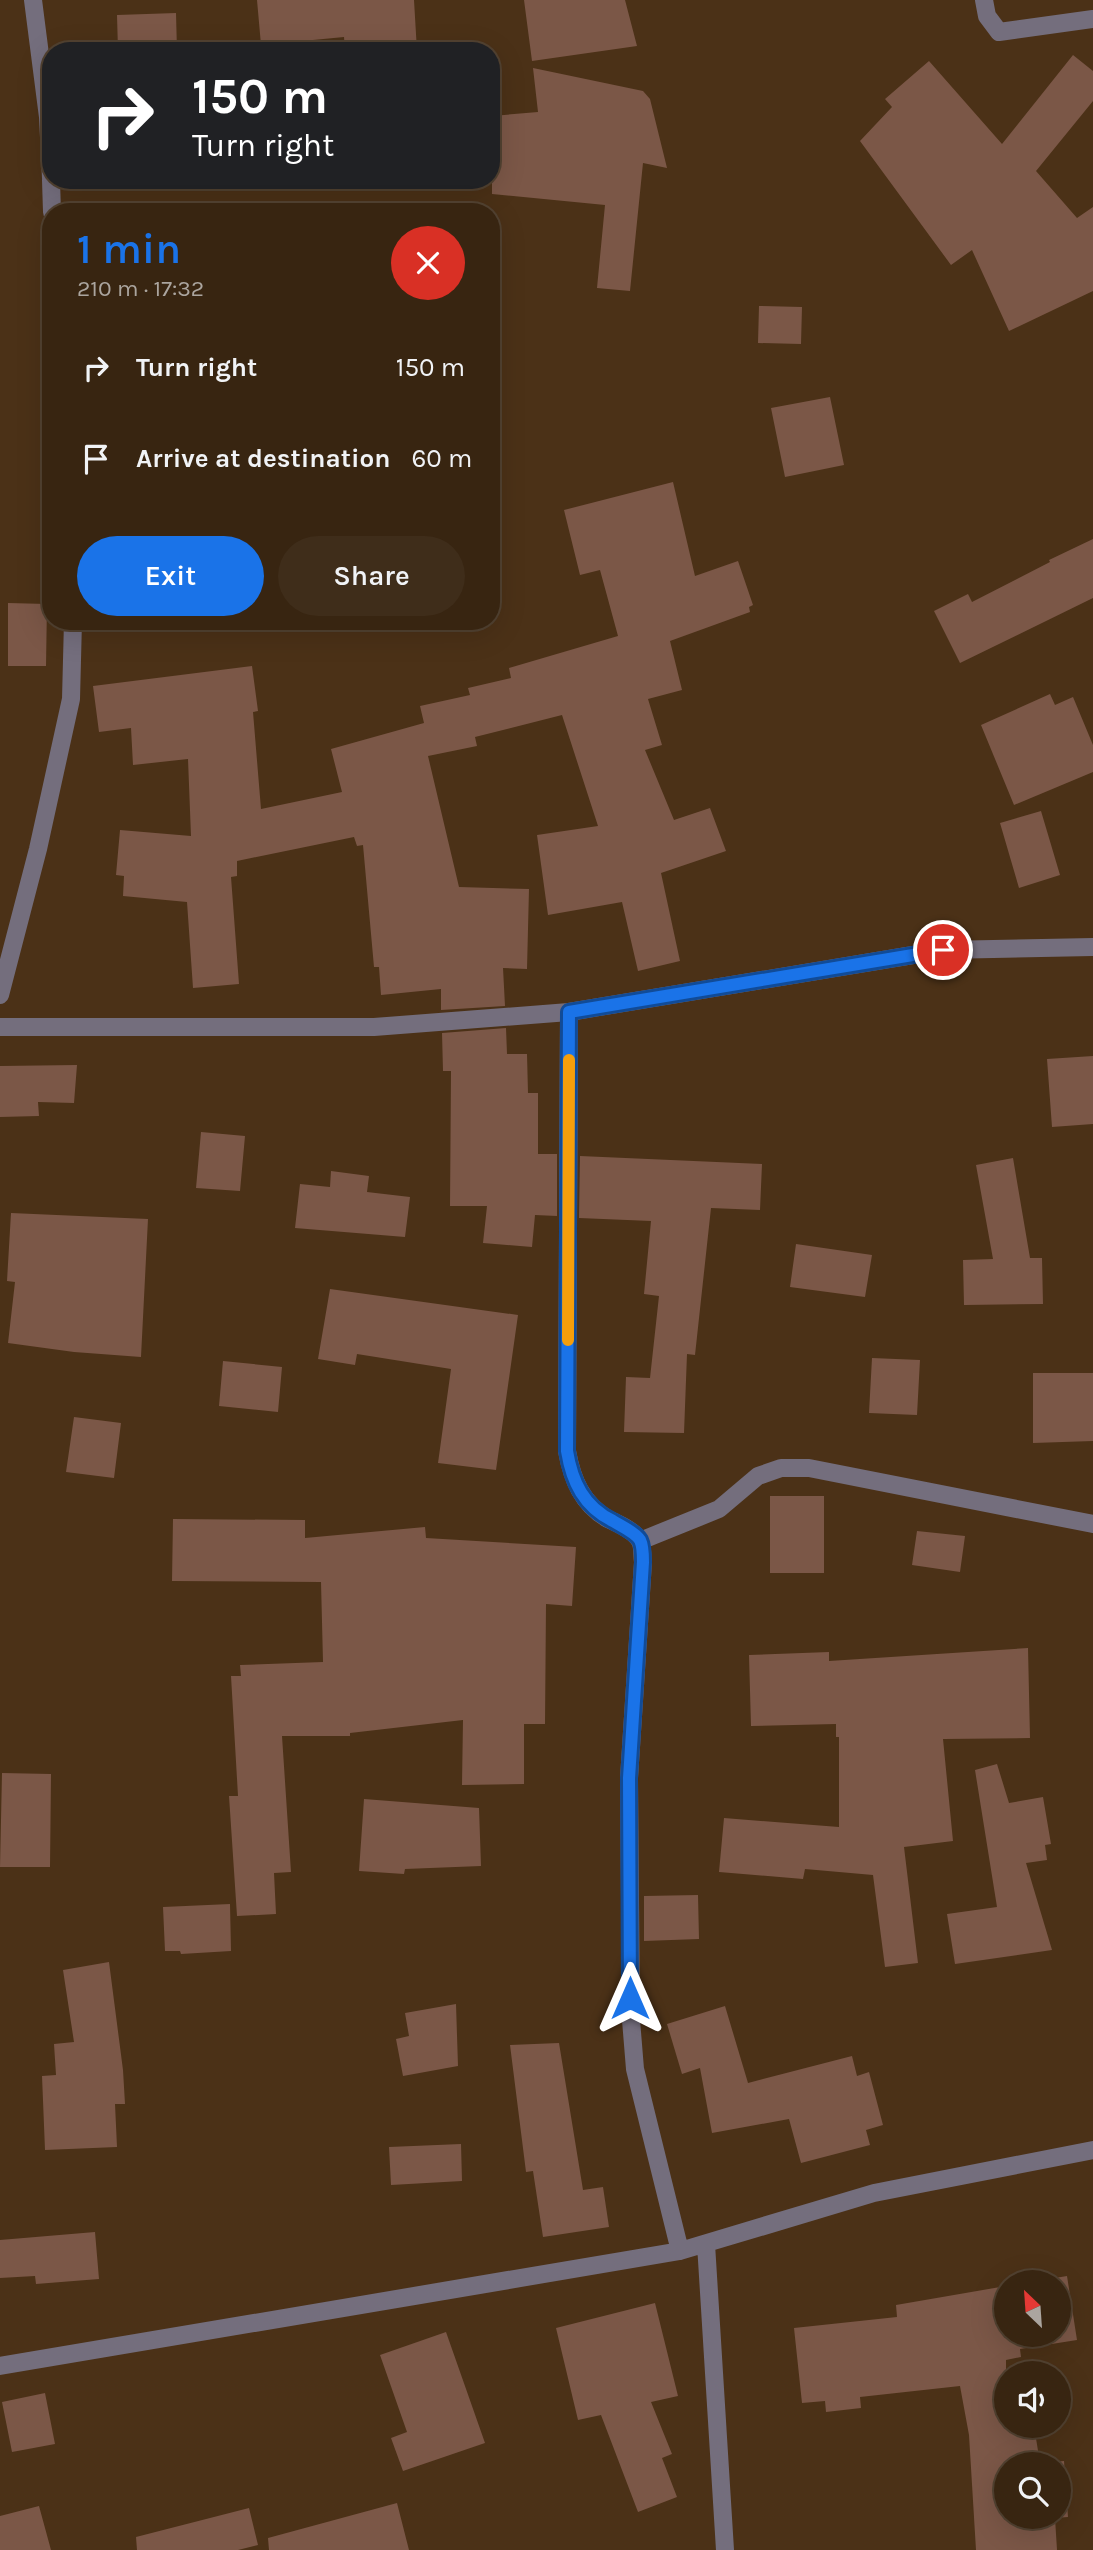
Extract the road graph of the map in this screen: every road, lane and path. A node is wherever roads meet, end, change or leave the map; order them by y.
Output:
1 (33, 0) edge
2 (984, 0) edge
3 (1093, 19) edge
4 (42, 70) edge
5 (72, 630) edge
6 (1093, 947) edge
7 (0, 995) edge
8 (569, 1012) junction
9 (0, 1027) edge
10 (1093, 1524) edge
11 (640, 1541) junction
12 (1091, 2155) edge
13 (706, 2244) junction
14 (680, 2251) junction
15 (0, 2366) edge
16 (725, 2550) edge

1 - 4 street
2 - 3 street
5 - 7 street
6 - 8 street
8 - 9 street
8 - 11 street
10 - 11 street
11 - 14 street
12 - 13 street
13 - 14 street
13 - 16 street
14 - 15 street

